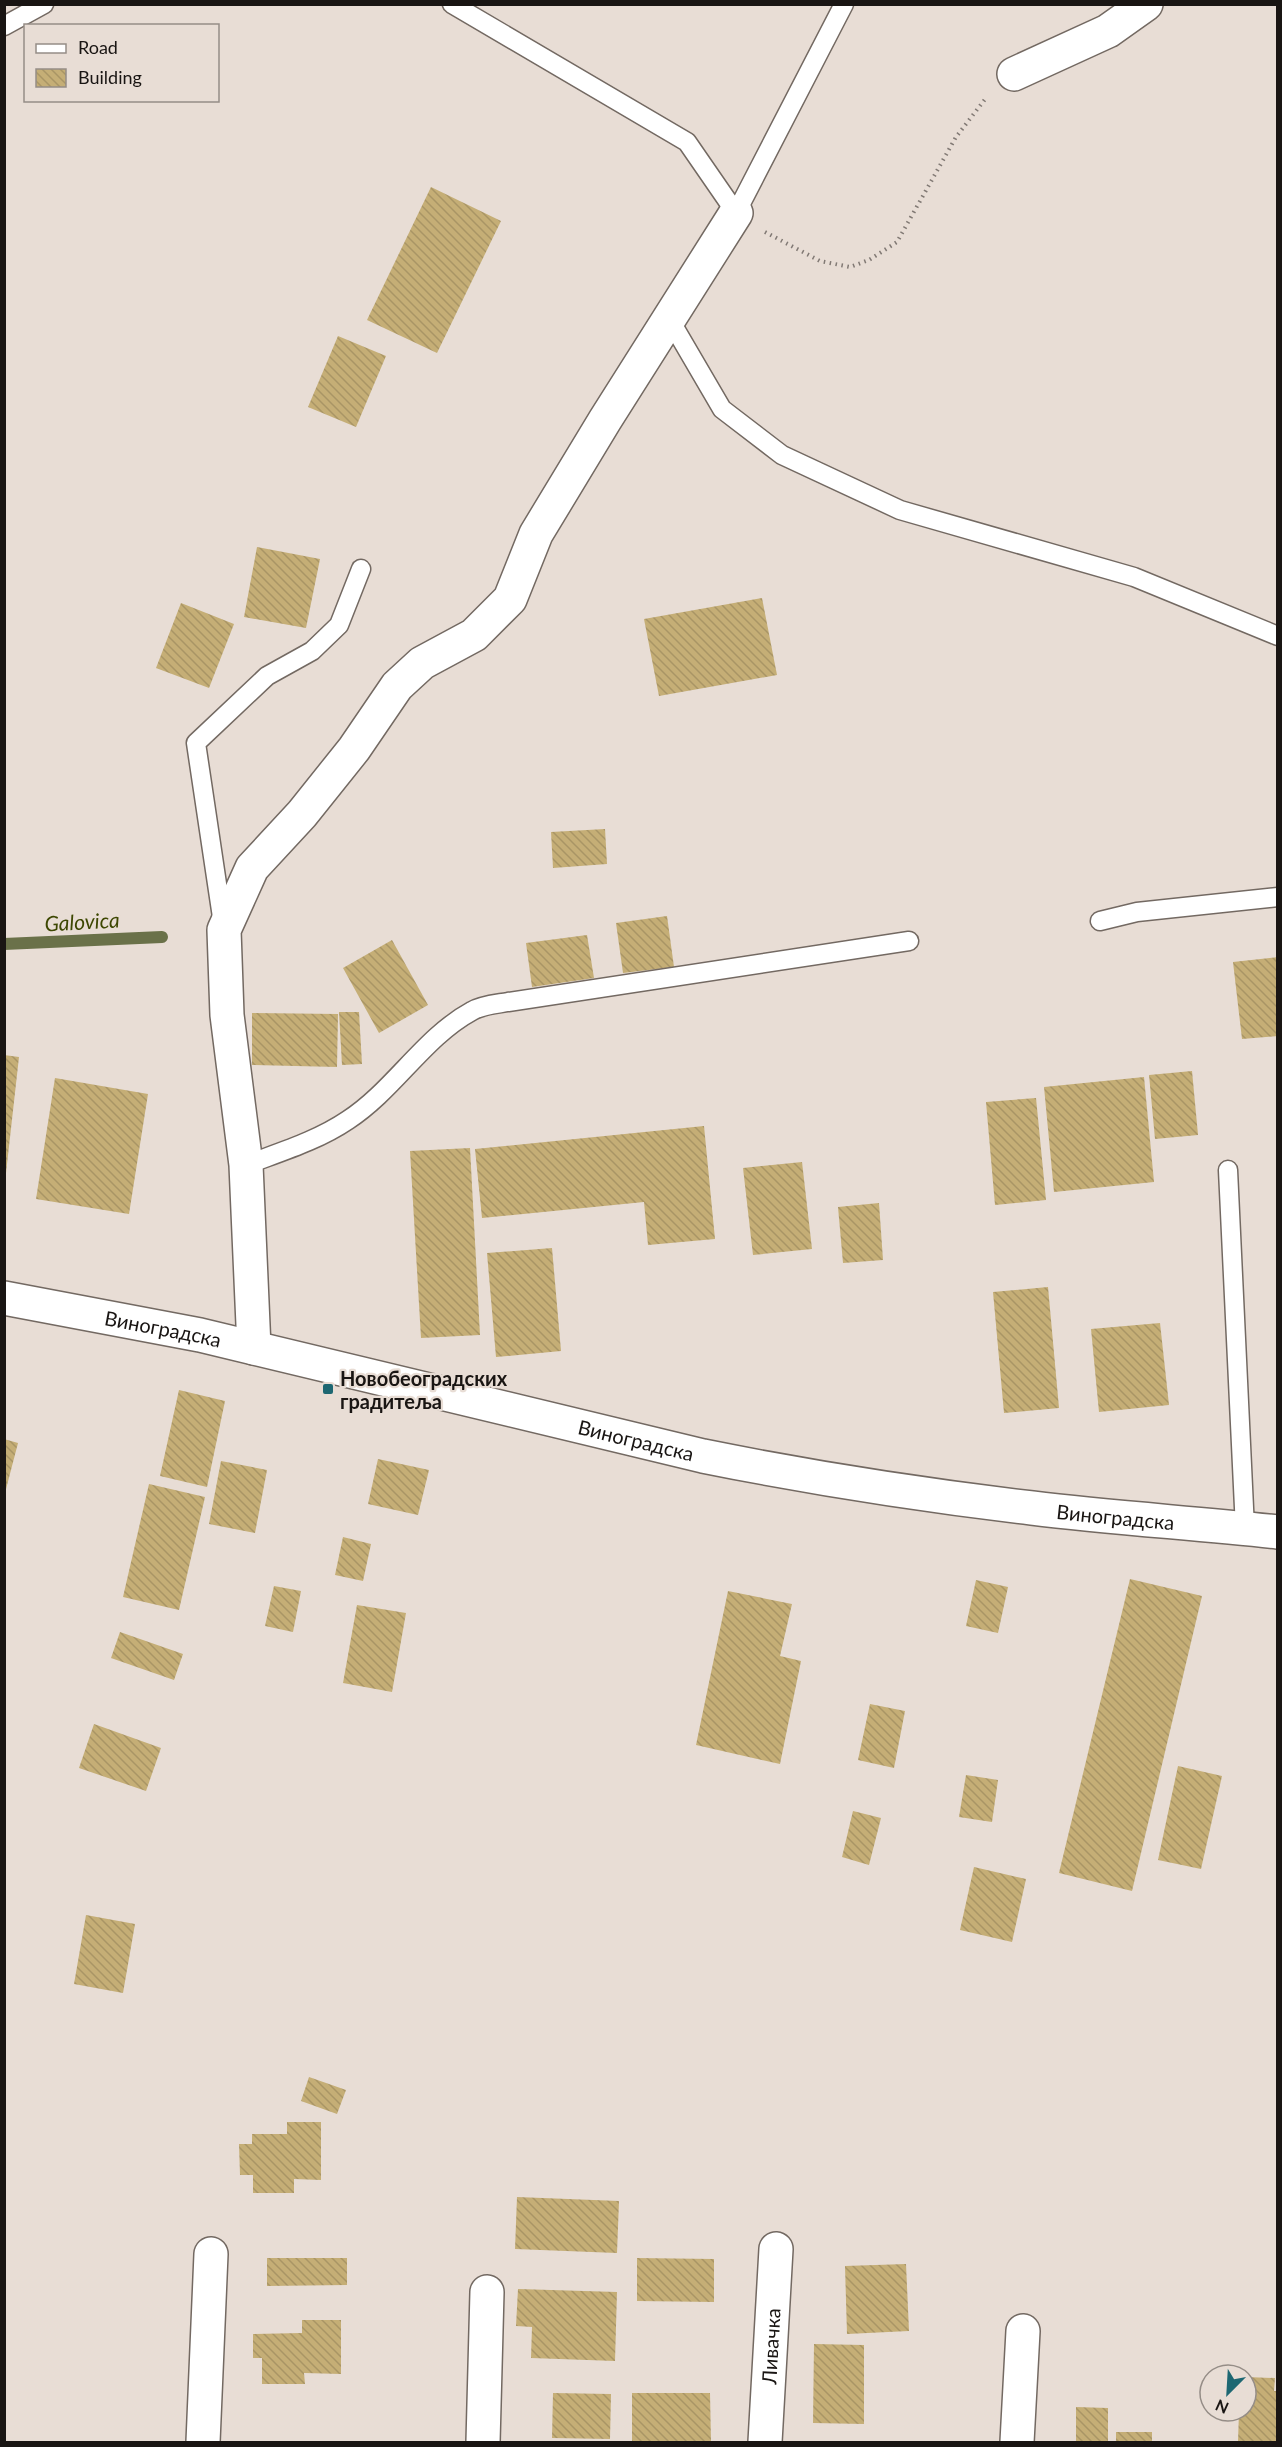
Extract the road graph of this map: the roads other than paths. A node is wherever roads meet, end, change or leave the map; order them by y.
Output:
1 (44, 4) edge
2 (452, 4) edge
3 (844, 4) edge
4 (1146, 4) edge
5 (4, 26) edge
6 (1014, 74) road end
7 (736, 213) junction
8 (670, 320) junction
9 (362, 569) dead end
10 (1278, 636) edge
11 (1278, 897) edge
12 (1100, 921) dead end
13 (224, 930) junction
14 (909, 941) dead end
15 (246, 1165) junction
16 (1228, 1170) dead end
17 (4, 1298) edge
18 (254, 1348) junction
19 (1245, 1529) junction
20 (1278, 1532) edge
21 (776, 2249) dead end
22 (211, 2254) dead end
23 (487, 2292) dead end
24 (1023, 2331) dead end
25 (203, 2442) edge
26 (483, 2442) edge
27 (765, 2442) edge
28 (1017, 2442) edge

1 - 5 lane
2 - 7 lane
3 - 7 lane
4 - 6 street
7 - 8 street
8 - 10 lane
8 - 13 street
9 - 13 lane
11 - 12 lane
13 - 15 street
14 - 15 lane
15 - 18 street
16 - 19 lane
17 - 18 street, Виноградска
18 - 19 street, Виноградска
19 - 20 street, Виноградска
21 - 27 street, Ливачка
22 - 25 street
23 - 26 street
24 - 28 street

